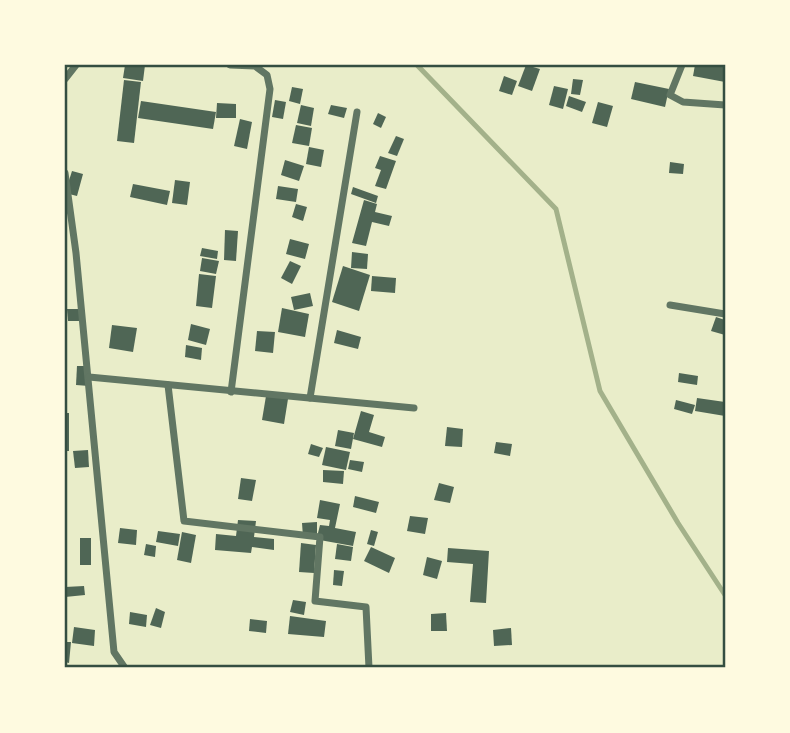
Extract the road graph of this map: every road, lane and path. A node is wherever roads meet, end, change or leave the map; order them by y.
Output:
1 (76, 65) edge
2 (230, 65) edge
3 (682, 65) edge
4 (65, 79) edge
5 (725, 105) edge
6 (357, 112) dead end
7 (65, 173) edge
8 (670, 305) dead end
9 (725, 314) edge
10 (89, 377) junction
11 (168, 385) junction
12 (231, 392) junction
13 (310, 398) junction
14 (414, 408) dead end
15 (125, 668) edge
16 (369, 668) edge

1 - 4 street
2 - 12 street
3 - 5 street
6 - 13 street
7 - 10 street
8 - 9 street
10 - 11 street
10 - 15 street
11 - 12 street
11 - 16 street
12 - 13 street
13 - 14 street

